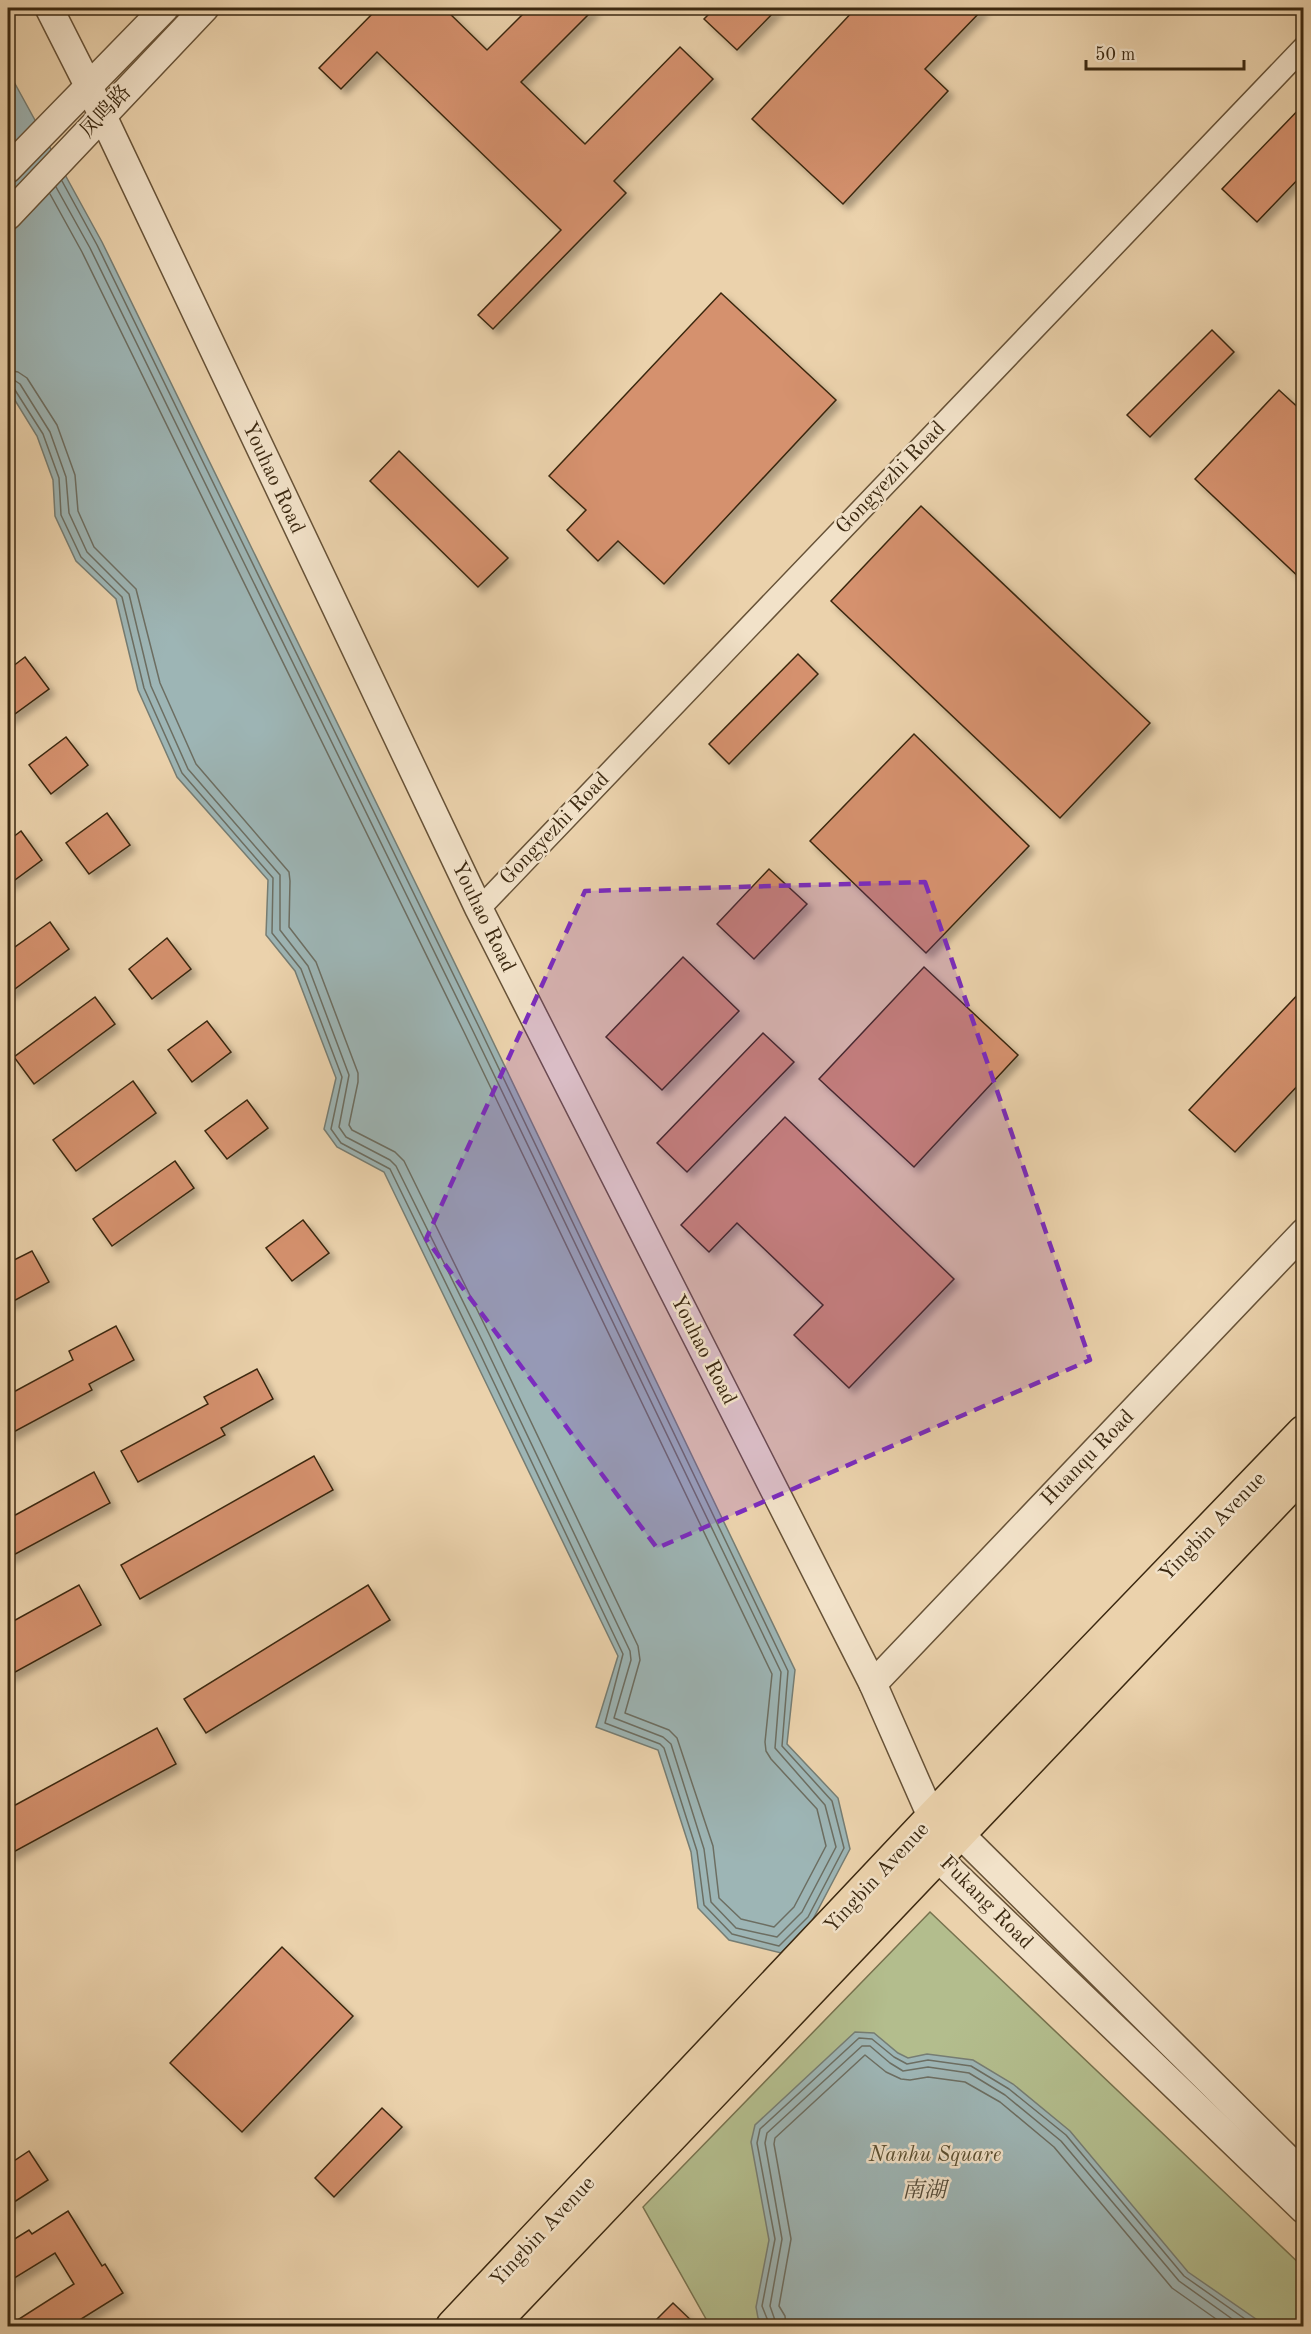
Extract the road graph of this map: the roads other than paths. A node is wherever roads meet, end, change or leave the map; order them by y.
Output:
1 (49, 8) edge
2 (165, 8) edge
3 (205, 8) edge
4 (1304, 47) edge
5 (88, 85) junction
6 (102, 117) junction
7 (8, 169) edge
8 (8, 216) edge
9 (478, 909) junction
10 (1304, 1232) edge
11 (1304, 1432) edge
12 (1304, 1471) edge
13 (873, 1684) junction
14 (946, 1826) junction
15 (937, 1857) junction
16 (1304, 2175) edge
17 (1304, 2210) edge
18 (453, 2326) edge
19 (490, 2326) edge

1 - 5 street, Youhao Road
2 - 5 street, 凤鸣路
3 - 6 street, 凤鸣路
4 - 9 street, Gongyezhi Road
5 - 6 street, Youhao Road
5 - 7 street, 凤鸣路
6 - 8 street, 凤鸣路
6 - 9 street, Youhao Road
9 - 13 street, Youhao Road
10 - 13 street, Huanqu Road
11 - 14 main road, Yingbin Avenue
12 - 14 main road, Yingbin Avenue
13 - 14 street, Youhao Road
14 - 15 main road, Yingbin Avenue
14 - 16 street, Fukang Road
14 - 18 main road, Yingbin Avenue
15 - 17 street, Fukang Road
15 - 19 main road, Yingbin Avenue

